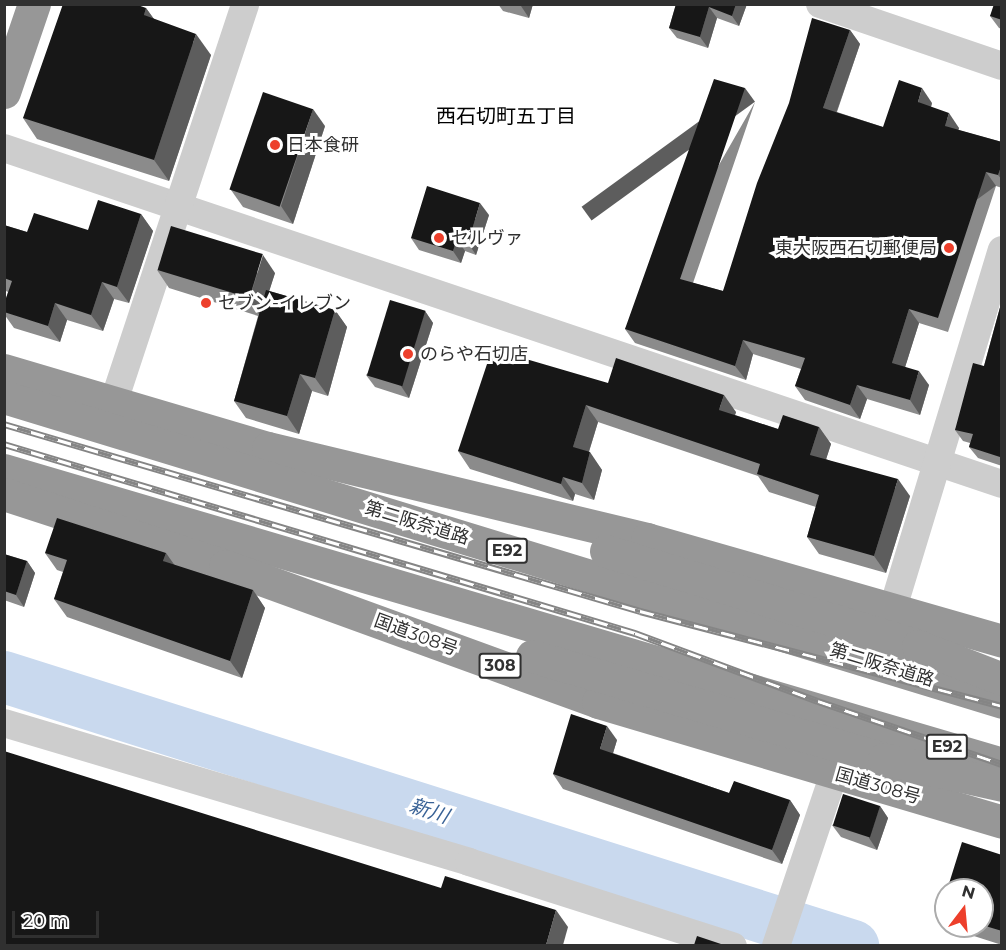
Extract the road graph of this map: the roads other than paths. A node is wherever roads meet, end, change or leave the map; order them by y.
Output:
1 (34, 4) edge
2 (245, 4) edge
3 (820, 4) edge
4 (1002, 66) edge
5 (4, 92) edge
6 (4, 148) edge
7 (176, 206) junction
8 (999, 267) edge
9 (4, 370) edge
10 (4, 397) edge
11 (113, 404) junction
12 (268, 448) junction
13 (937, 464) junction
14 (4, 470) edge
15 (1002, 484) edge
16 (4, 494) edge
17 (225, 566) junction
18 (893, 608) junction
19 (1002, 641) edge
20 (1002, 679) edge
21 (1002, 702) edge
22 (4, 723) edge
23 (1002, 764) edge
24 (834, 774) junction
25 (1002, 785) edge
26 (1002, 822) edge
27 (733, 945) edge
28 (776, 945) edge

1 - 5 highway
2 - 7 street
3 - 4 street
6 - 7 street
7 - 11 street
7 - 13 street
8 - 13 street
9 - 11 highway
10 - 21 highway, 第二阪奈道路 / E92
11 - 12 highway
12 - 18 highway
12 - 20 highway
13 - 15 street
13 - 18 street
14 - 23 highway, E92
16 - 17 highway, 国道308号 / 308
17 - 24 highway, 国道308号 / 308
17 - 25 highway
18 - 19 highway
22 - 27 street
24 - 26 highway, 国道308号 / 308
24 - 28 street

